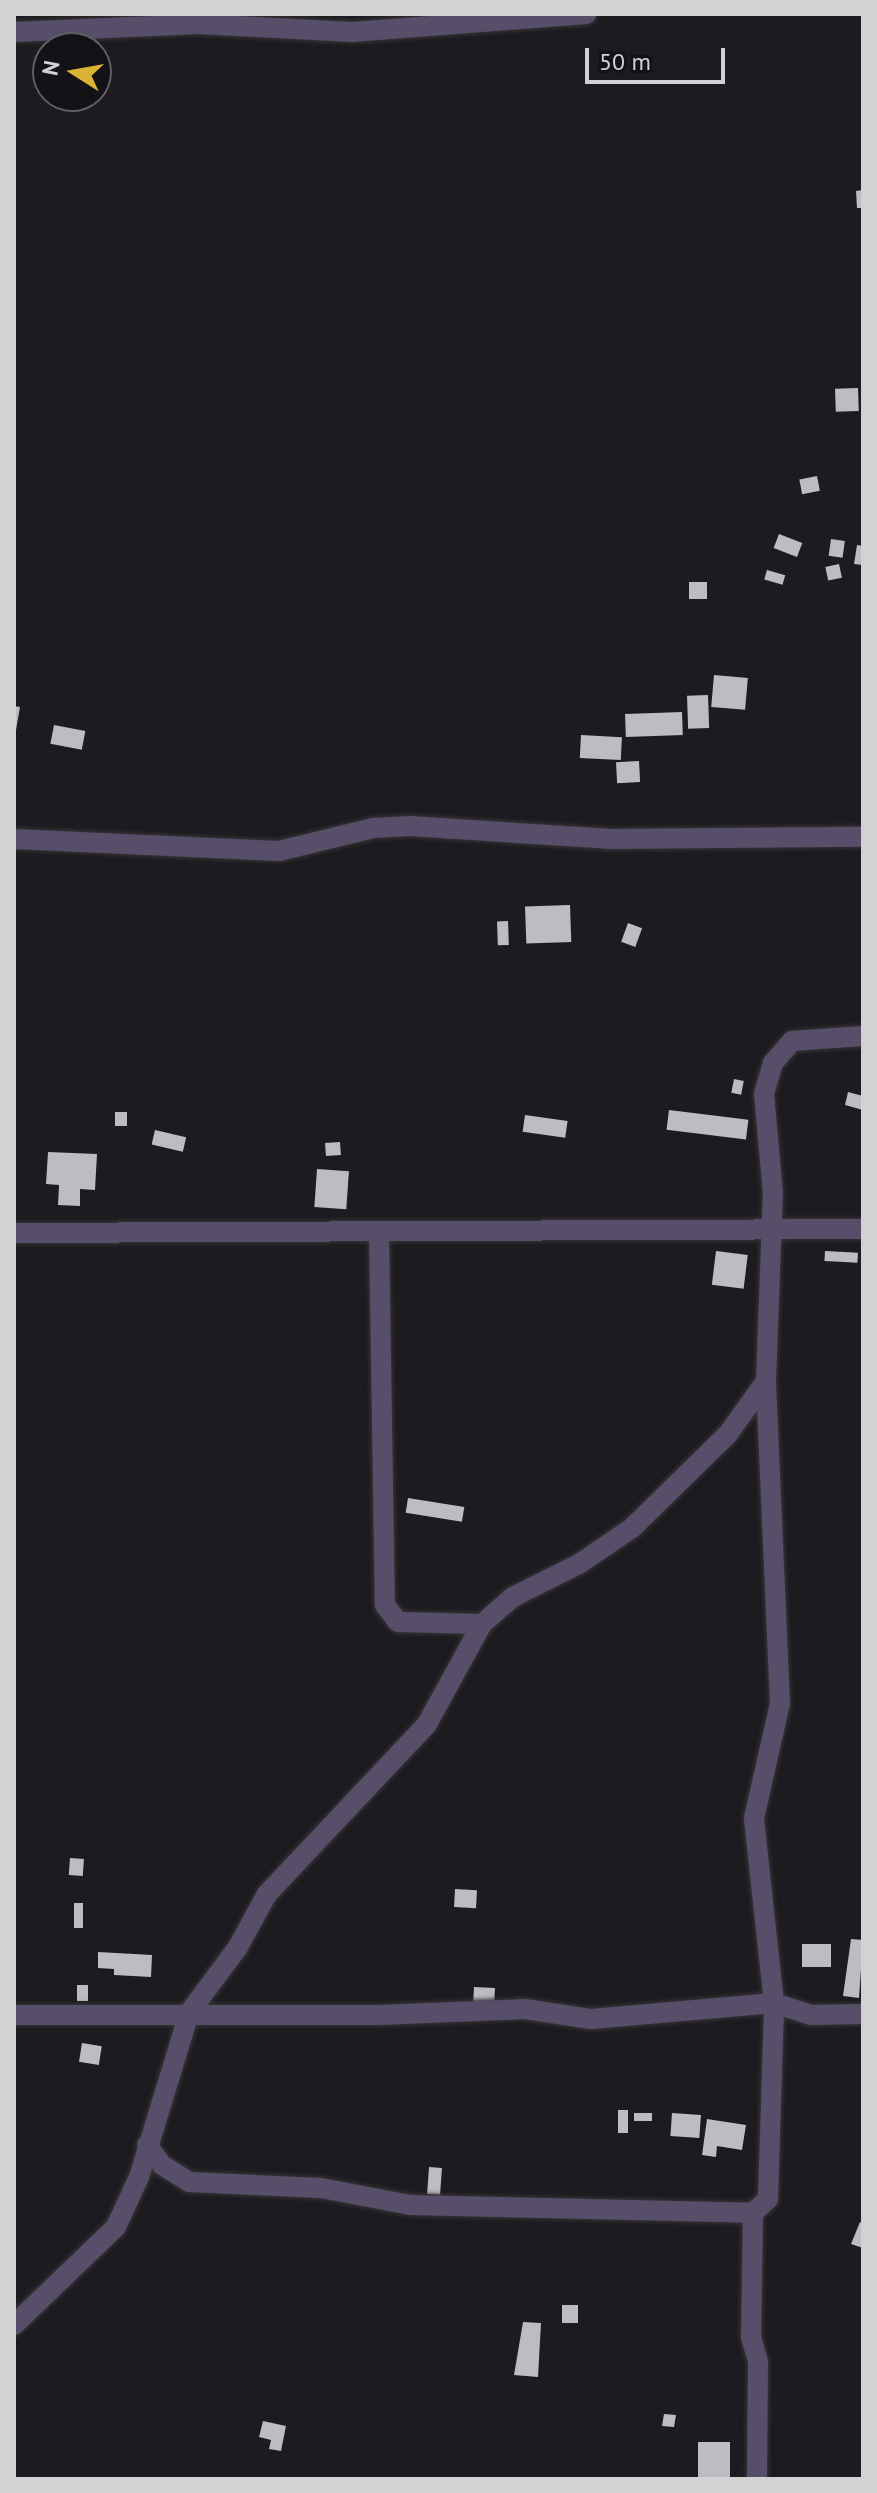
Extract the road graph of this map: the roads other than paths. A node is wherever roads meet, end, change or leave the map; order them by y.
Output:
1 (586, 14) edge
2 (14, 32) edge
3 (863, 837) edge
4 (14, 839) edge
5 (863, 1036) edge
6 (773, 1228) junction
7 (863, 1229) edge
8 (379, 1231) junction
9 (14, 1233) edge
10 (766, 1381) junction
11 (482, 1624) junction
12 (774, 2003) junction
13 (189, 2013) junction
14 (863, 2014) edge
15 (14, 2015) edge
16 (147, 2145) junction
17 (753, 2213) junction
18 (14, 2325) edge
19 (757, 2479) edge

1 - 2 street
3 - 4 street
5 - 6 street
6 - 7 street
6 - 8 street
6 - 10 street
8 - 9 street
8 - 11 street
10 - 11 street
10 - 12 street
11 - 13 street
12 - 13 street
12 - 14 street
12 - 17 street
13 - 15 street
13 - 16 street
16 - 17 street
16 - 18 street
17 - 19 street

